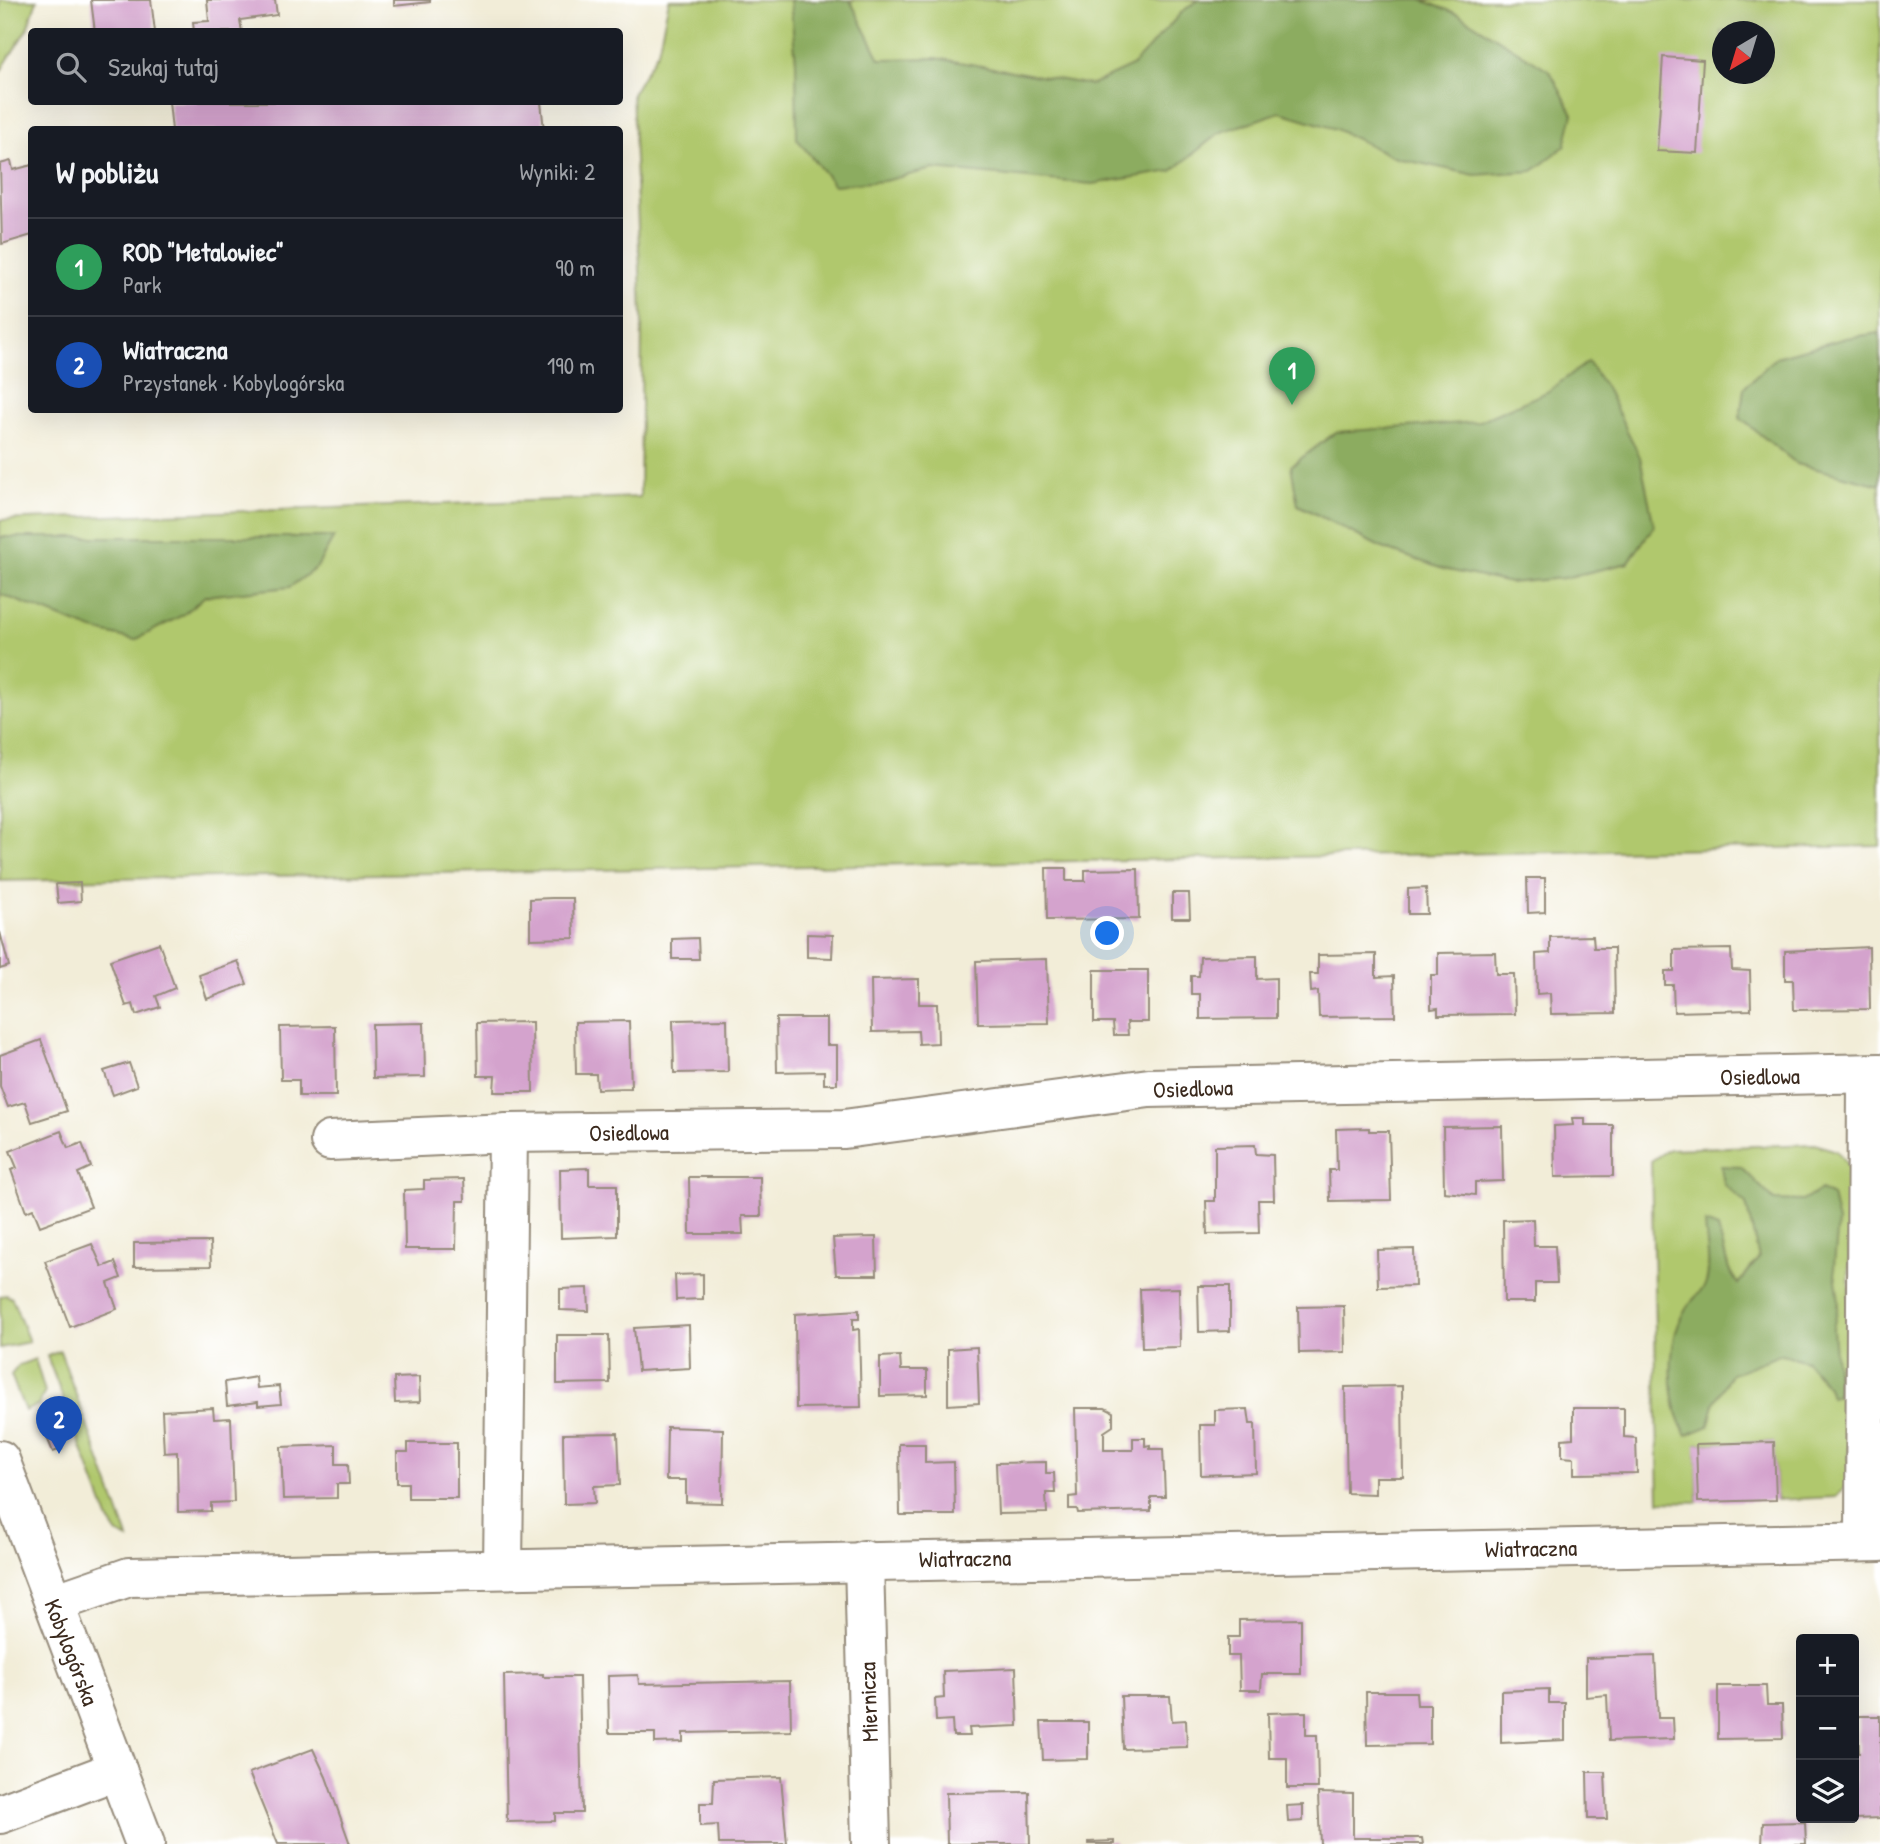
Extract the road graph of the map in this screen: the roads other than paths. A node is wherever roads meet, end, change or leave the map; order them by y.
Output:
1 (1873, 1073) edge
2 (508, 1133) junction
3 (331, 1141) dead end
4 (0, 1460) edge
5 (1872, 1542) edge
6 (864, 1560) junction
7 (503, 1568) junction
8 (54, 1603) junction
9 (117, 1770) junction
10 (0, 1814) edge
11 (145, 1844) edge
12 (871, 1844) edge

1 - 2 street, Osiedlowa
1 - 5 street
2 - 3 street, Osiedlowa
2 - 7 street
4 - 8 street, Kobylogórska
5 - 6 street, Wiatraczna
6 - 7 street, Wiatraczna
6 - 12 street, Miernicza
7 - 8 street, Wiatraczna
8 - 9 street, Kobylogórska
9 - 10 street
9 - 11 street, Kobylogórska

